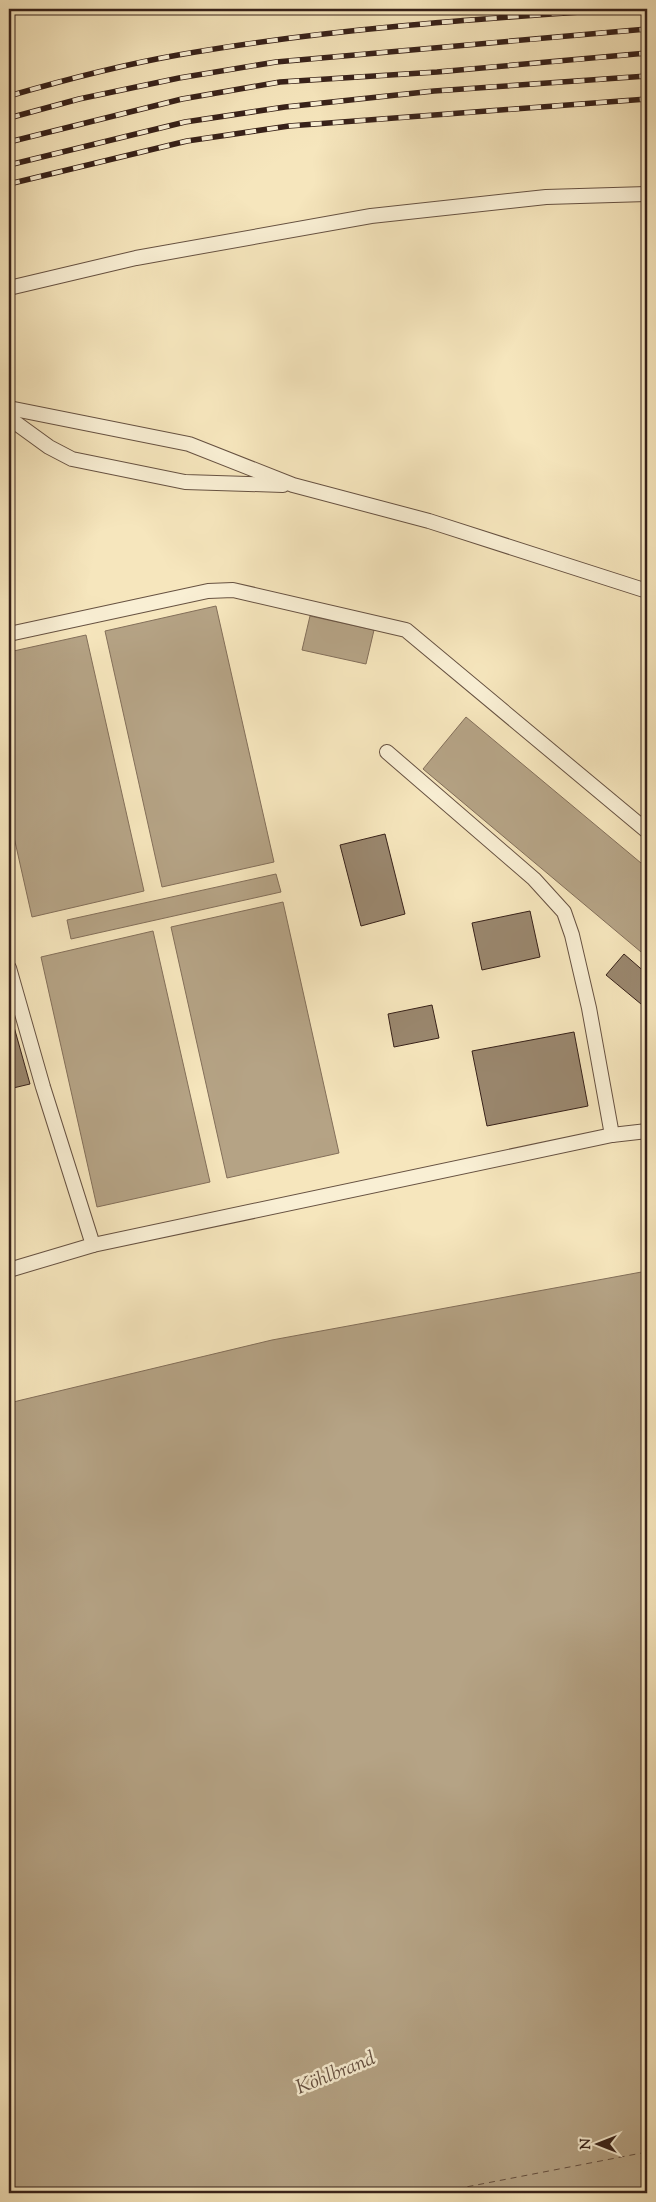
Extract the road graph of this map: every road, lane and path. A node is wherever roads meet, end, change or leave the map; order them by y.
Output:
1 (647, 194) edge
2 (9, 288) edge
3 (9, 408) edge
4 (9, 418) edge
5 (293, 486) junction
6 (647, 591) edge
7 (9, 634) edge
8 (387, 752) dead end
9 (647, 831) edge
10 (9, 968) edge
11 (647, 1131) edge
12 (612, 1136) junction
13 (93, 1245) junction
14 (9, 1270) edge

1 - 2 lane
3 - 5 lane
4 - 5 lane
5 - 6 lane
7 - 9 lane
8 - 12 lane
10 - 13 lane
11 - 12 lane
12 - 13 lane
13 - 14 lane

